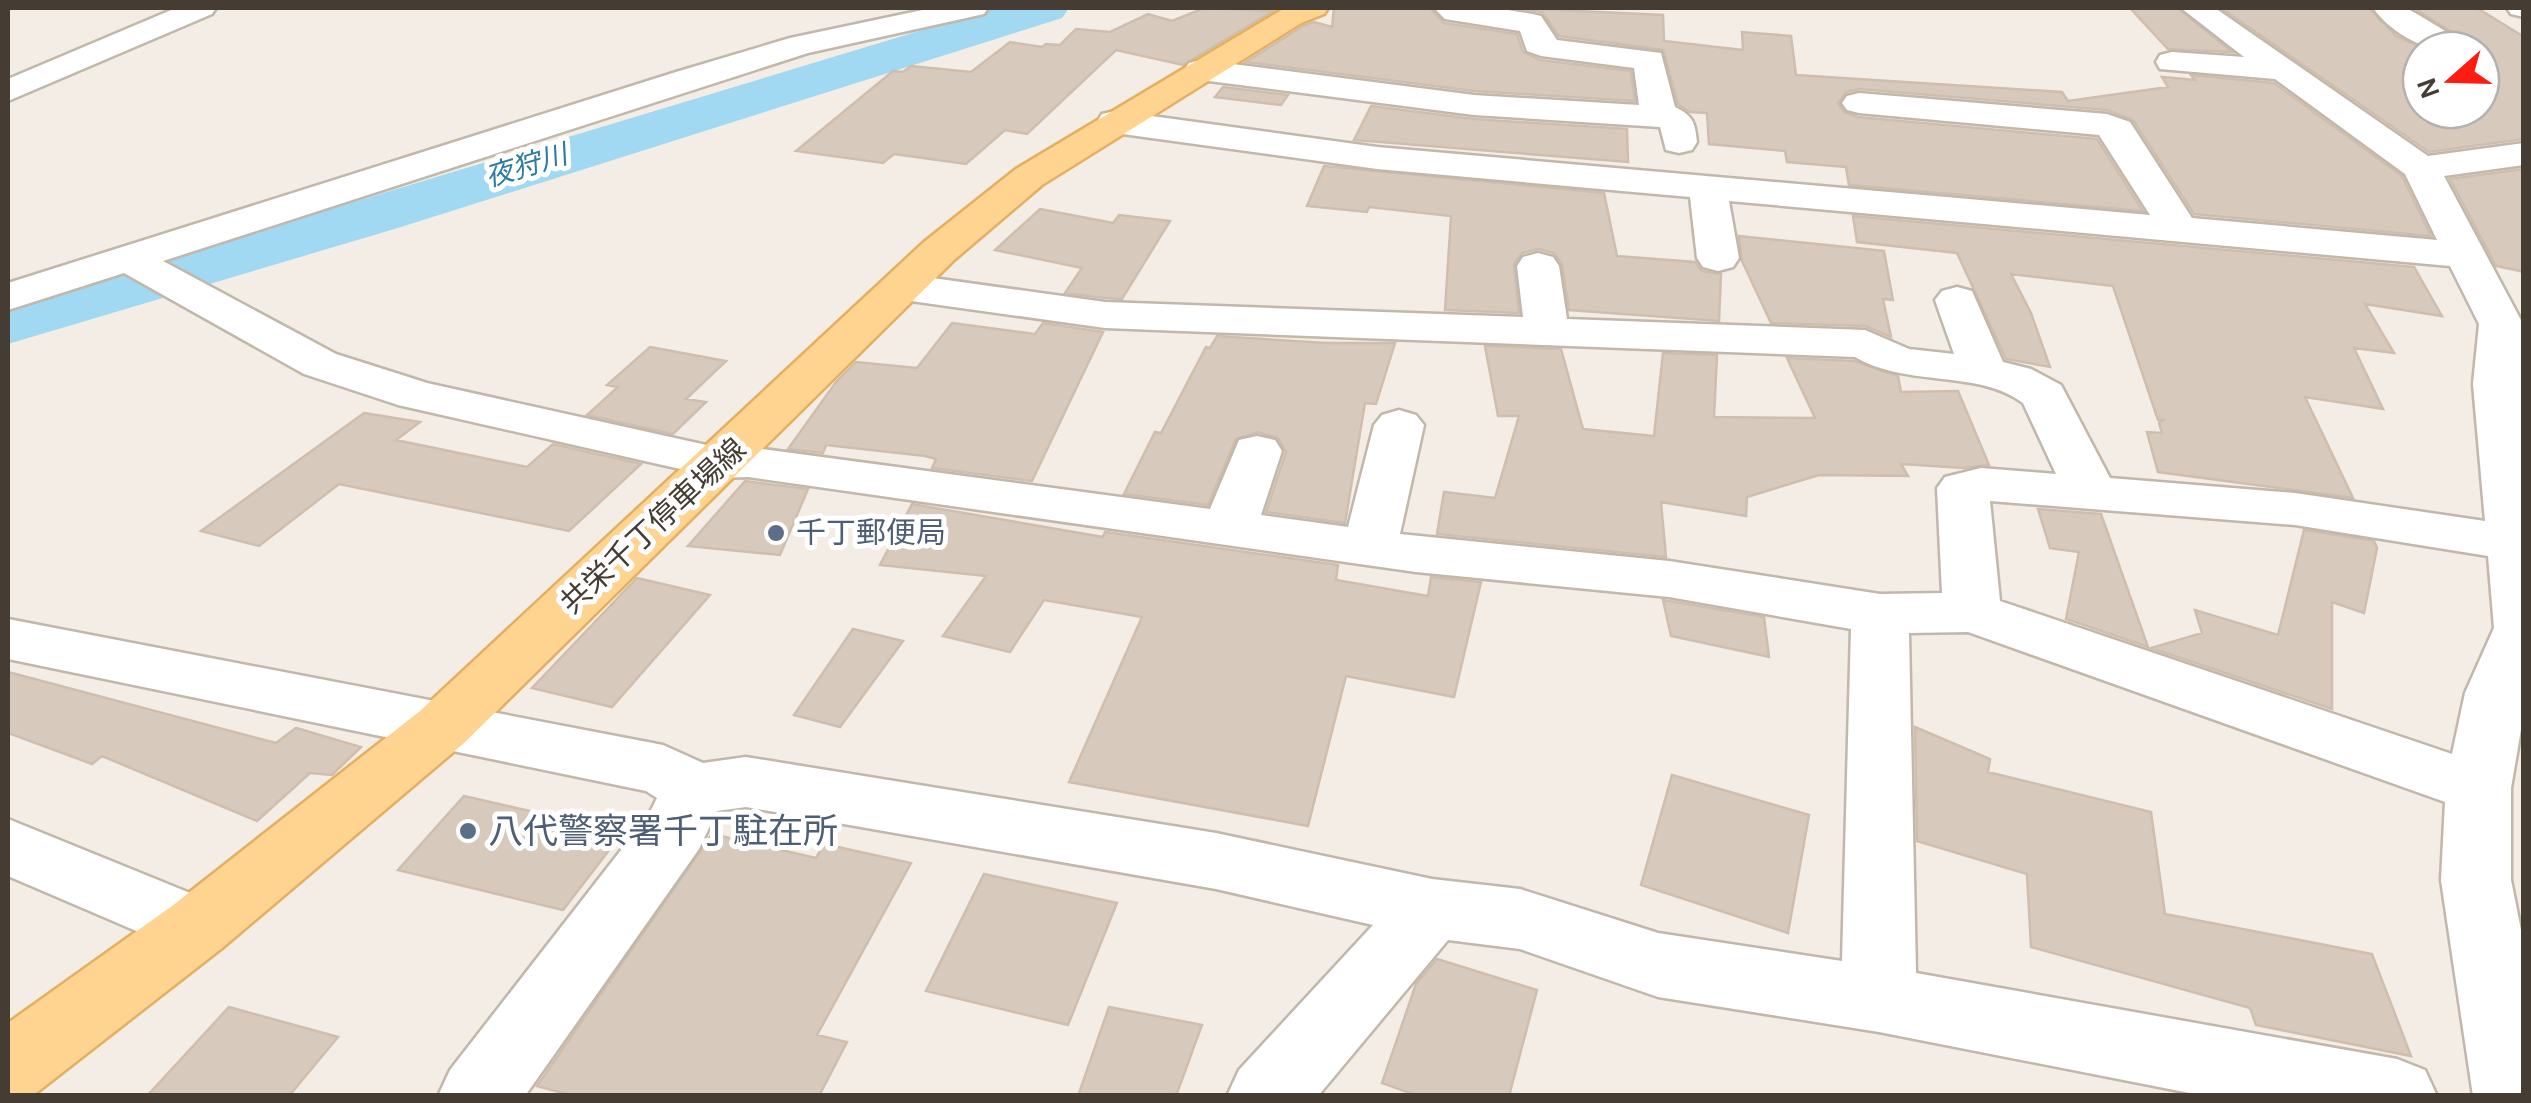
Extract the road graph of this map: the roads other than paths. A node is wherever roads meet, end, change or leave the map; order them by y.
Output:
1 (201, 8) edge
2 (973, 8) edge
3 (1313, 8) edge
4 (1449, 8) edge
5 (2196, 8) edge
6 (2388, 8) edge
7 (2416, 30) edge
8 (2172, 62) dead end
9 (1202, 70) junction
10 (2283, 70) junction
11 (8, 92) edge
12 (1859, 103) dead end
13 (1666, 117) junction
14 (1115, 122) junction
15 (2524, 154) edge
16 (2421, 168) junction
17 (1695, 186) junction
18 (2178, 228) junction
19 (1718, 258) dead end
20 (132, 261) junction
21 (1538, 266) dead end
22 (2490, 270) edge
23 (904, 287) junction
24 (8, 297) edge
25 (1956, 300) dead end
26 (1547, 332) junction
27 (1984, 373) junction
28 (1399, 425) dead end
29 (2514, 442) edge
30 (1256, 451) dead end
31 (720, 463) junction
32 (2090, 491) junction
33 (1230, 528) junction
34 (2516, 543) junction
35 (1370, 547) junction
36 (1972, 612) junction
37 (1880, 614) junction
38 (8, 638) edge
39 (442, 726) junction
40 (2478, 788) junction
41 (694, 789) junction
42 (8, 846) edge
43 (1432, 909) junction
44 (196, 928) junction
45 (2509, 978) edge
46 (1879, 999) junction
47 (8, 1068) edge
48 (478, 1096) edge
49 (1268, 1096) edge
50 (2396, 1096) edge
51 (2513, 1096) edge

1 - 11 street
2 - 20 street
3 - 9 main road, 共栄千丁停車場線
4 - 13 street
5 - 10 street
6 - 7 street
8 - 10 street
9 - 13 street
9 - 14 main road, 共栄千丁停車場線
10 - 16 street
12 - 18 street
13 - 17 street
14 - 17 street
14 - 23 main road, 共栄千丁停車場線
15 - 16 street
16 - 22 street
17 - 18 street
17 - 19 street
18 - 22 street
20 - 24 street
20 - 31 street
21 - 26 street
22 - 29 street
23 - 26 street
23 - 31 main road, 共栄千丁停車場線
25 - 27 street
26 - 27 street
27 - 32 street
28 - 35 street
29 - 34 street
30 - 33 street
31 - 33 street
31 - 39 main road, 共栄千丁停車場線
32 - 34 street
32 - 36 street
33 - 35 street
34 - 40 street
35 - 37 street
36 - 37 street
36 - 40 street
37 - 46 street
38 - 39 street
39 - 41 street
39 - 44 main road, 共栄千丁停車場線
40 - 45 street
41 - 43 street
41 - 48 street
42 - 44 street
43 - 46 street
43 - 49 street
44 - 47 main road, 共栄千丁停車場線
45 - 51 street
46 - 50 street

